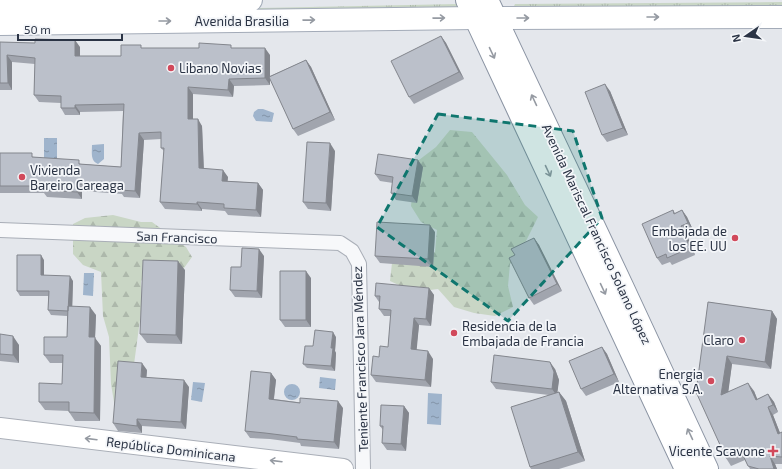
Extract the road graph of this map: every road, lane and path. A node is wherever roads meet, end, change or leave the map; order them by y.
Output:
1 (241, 0) edge
2 (0, 4) edge
3 (67, 8) edge
4 (739, 8) edge
5 (249, 10) edge
6 (482, 11) edge
7 (782, 17) edge
8 (0, 24) edge
9 (0, 230) edge
10 (352, 250) joint
11 (0, 428) edge
12 (343, 469) edge
13 (363, 469) edge
14 (686, 469) edge
15 (707, 469) edge

1 - 3 main road, Avenida Brasilia
1 - 5 main road, Avenida Brasilia
2 - 3 main road, Avenida Brasilia
3 -> 5 main road, Avenida Brasilia
3 - 8 main road, Avenida Brasilia
6 -> 4 main road, Avenida Brasilia
4 - 7 main road, Avenida Brasilia
5 -> 6 main road, Avenida Brasilia
6 -> 14 main road, Avenida Mariscal Francisco Solano López
15 -> 6 main road, Avenida Mariscal Francisco Solano López
9 - 10 street, San Francisco
10 - 13 street, Teniente Francisco Jara Méndez
12 -> 11 street, República Dominicana

